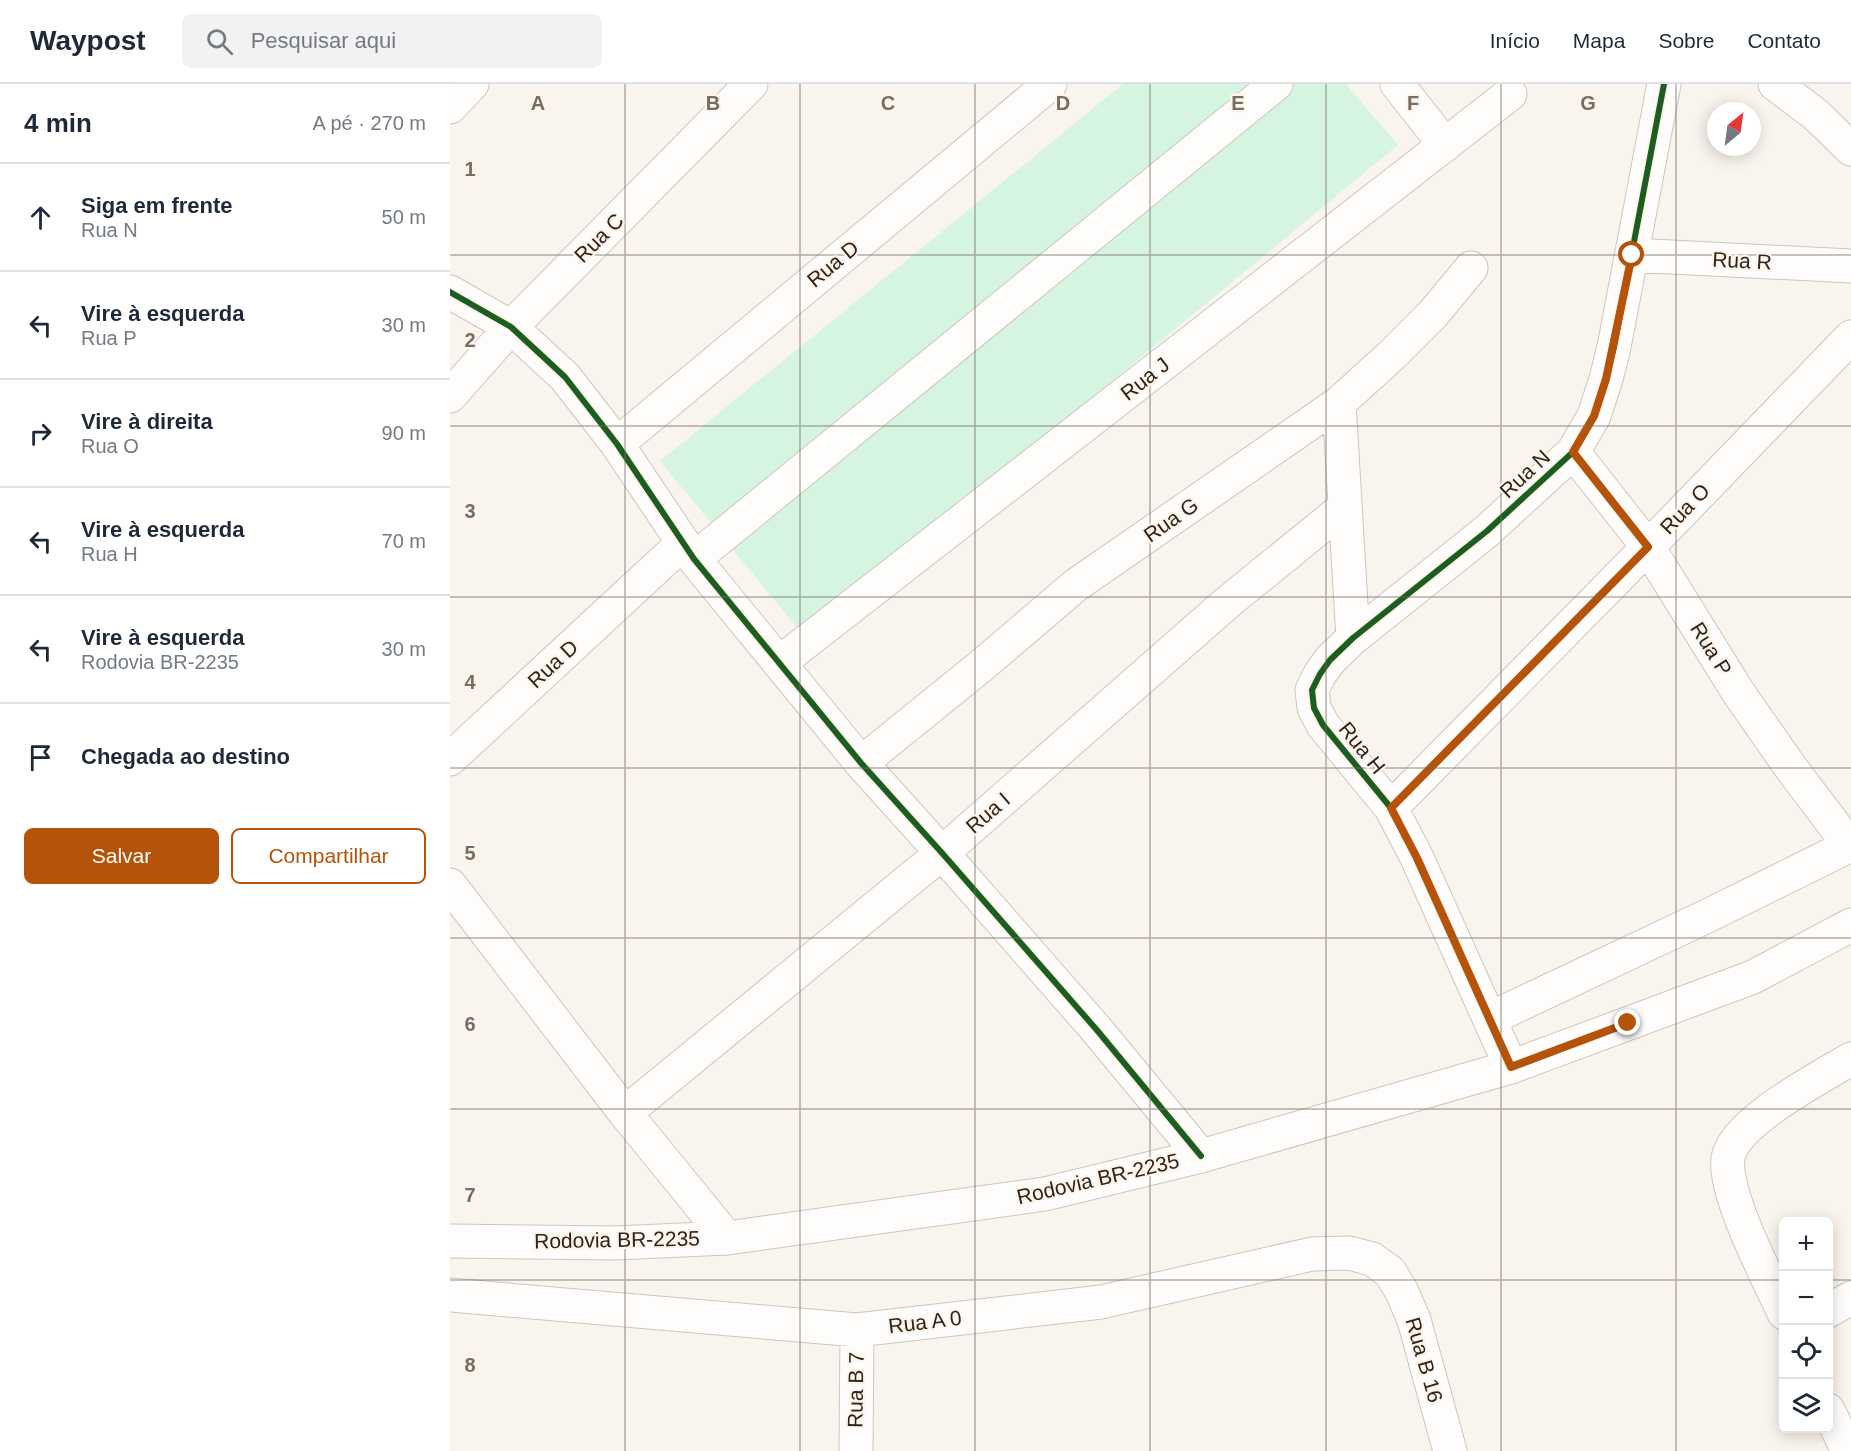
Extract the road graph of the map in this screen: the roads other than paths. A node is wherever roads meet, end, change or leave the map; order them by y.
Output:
1 (472, 84) edge
2 (751, 84) edge
3 (1050, 84) edge
4 (1276, 84) edge
5 (1397, 84) edge
6 (1664, 84) edge
7 (1774, 84) edge
8 (1510, 94) dead end
9 (450, 107) edge
10 (1445, 146) junction
11 (1851, 149) edge
12 (1632, 255) junction
13 (1851, 266) edge
14 (1471, 268) dead end
15 (450, 292) edge
16 (511, 327) junction
17 (1851, 337) edge
18 (450, 396) edge
19 (1340, 403) junction
20 (617, 444) junction
21 (1573, 452) junction
22 (1345, 507) junction
23 (1648, 547) junction
24 (688, 551) junction
25 (1353, 638) junction
26 (779, 663) junction
27 (1314, 708) joint
28 (450, 759) edge
29 (861, 763) junction
30 (1391, 808) junction
31 (1850, 845) edge
32 (942, 852) junction
33 (450, 885) edge
34 (1851, 925) edge
35 (1491, 1018) junction
36 (1851, 1059) edge
37 (1511, 1067) junction
38 (625, 1113) junction
39 (1201, 1156) junction
40 (727, 1238) junction
41 (450, 1241) edge
42 (1390, 1272) joint
43 (450, 1295) edge
44 (1851, 1298) edge
45 (1779, 1302) edge
46 (1833, 1308) edge
47 (857, 1330) junction
48 (1833, 1420) edge
49 (856, 1451) edge
50 (1448, 1451) edge
51 (1848, 1451) edge

1 - 9 street
2 - 16 street, Rua C
3 - 20 street, Rua D
4 - 24 street, Rua D
5 - 10 street
6 - 12 street, Rua N
7 - 11 street
8 - 10 street, Rua J
10 - 26 street, Rua J
12 - 13 street, Rua R
12 - 21 street, Rua N
14 - 19 street, Rua G
15 - 16 street
16 - 18 street, Rua C
16 - 20 street
17 - 23 street, Rua O
19 - 22 street
19 - 29 street, Rua G
20 - 24 street
21 - 23 street, Rua P
21 - 25 street, Rua N
22 - 25 street
22 - 32 street, Rua I
23 - 30 street, Rua O
23 - 31 street, Rua P
24 - 26 street
24 - 28 street, Rua D
25 - 27 street, Rua N
26 - 29 street
27 - 30 street, Rua H
29 - 32 street
30 - 35 street, Rua H
31 - 35 street
32 - 38 street, Rua I
32 - 39 street
33 - 38 street
34 - 37 street, Rodovia BR-2235
35 - 37 street, Rua H
36 - 45 street
37 - 39 street, Rodovia BR-2235
38 - 40 street
39 - 40 street, Rodovia BR-2235
40 - 41 street, Rodovia BR-2235
42 - 47 street, Rua A 0
42 - 50 street, Rua B 16
43 - 47 street, Rua A 0
44 - 46 street
47 - 49 street, Rua B 7
48 - 51 street

